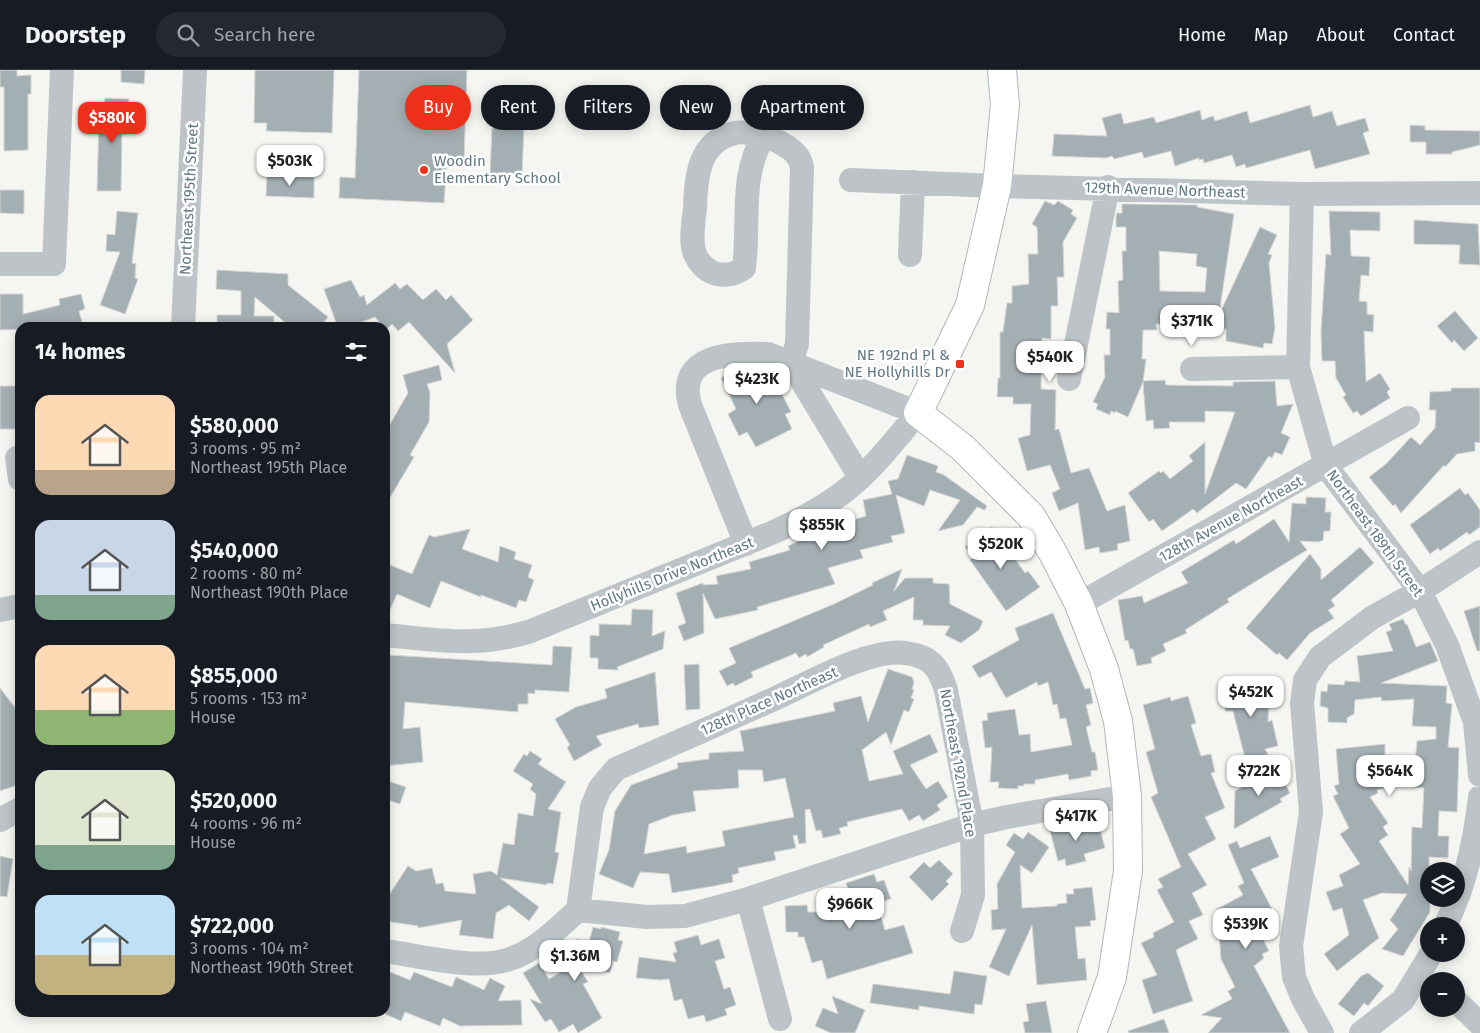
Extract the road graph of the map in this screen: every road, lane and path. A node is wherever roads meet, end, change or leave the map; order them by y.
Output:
1 (62, 70) edge
2 (195, 70) edge
3 (1002, 70) edge
4 (764, 135) junction
5 (851, 180) dead end
6 (913, 182) junction
7 (997, 186) junction
8 (1108, 188) junction
9 (1480, 193) edge
10 (1302, 194) junction
11 (910, 255) dead end
12 (0, 264) edge
13 (183, 322) edge
14 (791, 363) junction
15 (1298, 367) junction
16 (1192, 369) dead end
17 (1069, 379) dead end
18 (918, 413) junction
19 (1408, 418) dead end
20 (1326, 466) junction
21 (860, 477) junction
22 (746, 544) junction
23 (1480, 552) edge
24 (1420, 591) junction
25 (1079, 604) junction
26 (15, 607) edge
27 (0, 610) edge
28 (390, 635) edge
29 (927, 659) joint
30 (1480, 775) edge
31 (1127, 796) junction
32 (1480, 797) edge
33 (972, 826) junction
34 (748, 899) junction
35 (578, 910) junction
36 (1450, 917) edge
37 (962, 931) dead end
38 (390, 952) edge
39 (1429, 968) edge
40 (1465, 1010) edge
41 (780, 1019) dead end
42 (1480, 1024) edge
43 (1092, 1033) edge
44 (1322, 1033) edge
45 (1361, 1033) edge

1 - 12 street
2 - 13 street, Northeast 195th Street
3 - 7 main road
4 - 4 street
4 - 14 street
5 - 6 street, 129th Avenue Northeast
6 - 7 street, 129th Avenue Northeast
6 - 11 street
7 - 8 street, 129th Avenue Northeast
7 - 18 main road
8 - 10 street, 129th Avenue Northeast
8 - 17 street
9 - 10 street, 129th Avenue Northeast
10 - 15 street, Northeast 189th Street
14 - 18 street
14 - 21 street
14 - 22 street
15 - 16 street
15 - 20 street, Northeast 189th Street
18 - 21 street, Hollyhills Drive Northeast
18 - 25 main road
19 - 20 street, 128th Avenue Northeast
20 - 24 street, Northeast 189th Street
20 - 25 street, 128th Avenue Northeast
21 - 22 street, Hollyhills Drive Northeast
22 - 28 street, Hollyhills Drive Northeast
23 - 24 street
24 - 30 street, Northeast 189th Street
24 - 44 street
25 - 31 main road
26 - 27 street
29 - 33 street, Northeast 192nd Place
29 - 35 street, 128th Place Northeast
31 - 33 street
31 - 43 main road
32 - 36 street
33 - 34 street
33 - 37 street, Northeast 192nd Place
34 - 35 street
34 - 41 street
35 - 38 street
39 - 45 street
40 - 42 street

